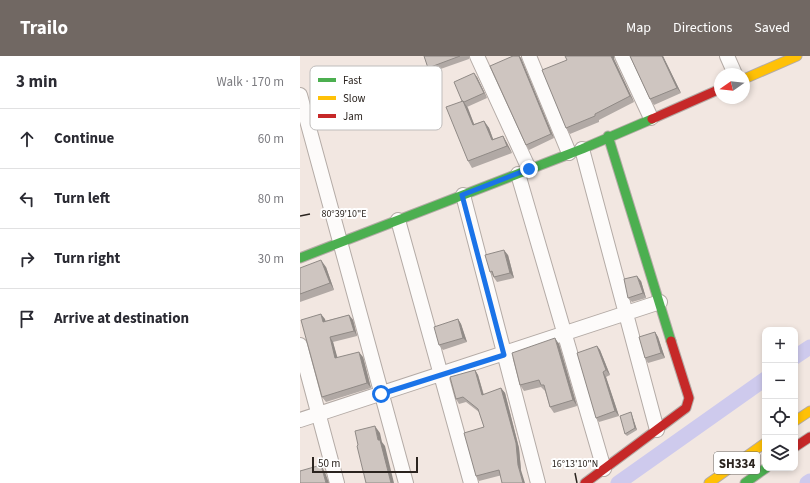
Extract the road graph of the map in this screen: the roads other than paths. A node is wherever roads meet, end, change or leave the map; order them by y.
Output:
1 (477, 56) edge
2 (529, 56) edge
3 (622, 56) edge
4 (727, 56) edge
5 (797, 56) edge
6 (732, 68) edge
7 (750, 76) edge
8 (714, 92) edge
9 (300, 95) edge
10 (651, 118) junction
11 (608, 136) junction
12 (576, 151) junction
13 (523, 171) junction
14 (462, 195) junction
15 (398, 220) junction
16 (339, 242) junction
17 (300, 258) edge
18 (660, 302) junction
19 (626, 314) junction
20 (565, 334) junction
21 (300, 345) edge
22 (504, 355) junction
23 (441, 375) junction
24 (381, 394) junction
25 (810, 411) edge
26 (319, 414) junction
27 (798, 419) edge
28 (300, 420) edge
29 (657, 430) junction
30 (810, 437) edge
31 (762, 445) edge
32 (798, 445) edge
33 (604, 468) junction
34 (762, 471) edge
35 (337, 483) edge
36 (406, 483) edge
37 (471, 483) edge
38 (538, 483) edge
39 (585, 483) edge
40 (709, 483) edge
41 (745, 483) edge

1 - 13 street
2 - 12 street
3 - 10 street
4 - 6 street
5 - 7 main road
8 - 10 main road
9 - 16 street
10 - 11 main road
11 - 12 main road
11 - 18 main road
12 - 13 main road
12 - 19 street
13 - 14 main road
13 - 20 street
14 - 15 main road
14 - 22 street
15 - 16 main road
15 - 23 street
16 - 17 main road
16 - 24 street
18 - 19 street
18 - 29 main road
19 - 20 street
19 - 29 street
20 - 22 street
20 - 33 street
21 - 26 street
22 - 23 street
22 - 38 street
23 - 24 street
23 - 37 street
24 - 26 street
24 - 36 street
25 - 27 main road
26 - 28 street
26 - 35 street
29 - 33 main road
30 - 32 main road
31 - 40 main road, SH334
33 - 39 main road
34 - 41 main road, SH334

